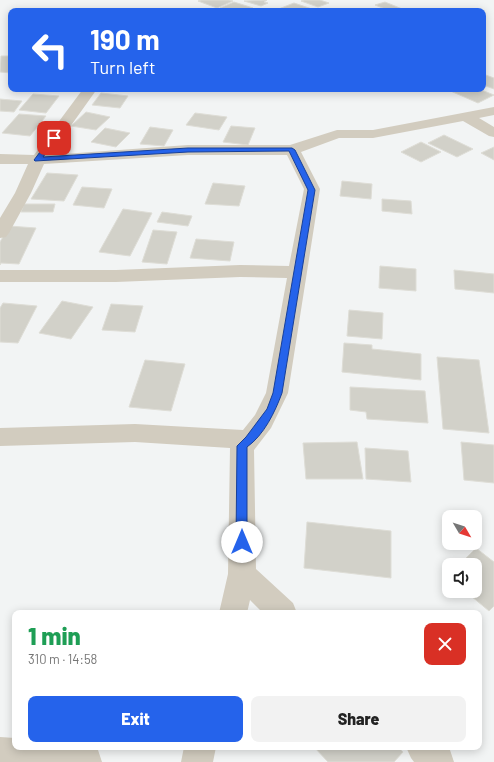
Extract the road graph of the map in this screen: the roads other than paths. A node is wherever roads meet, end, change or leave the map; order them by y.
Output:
1 (88, 92) edge
2 (494, 111) edge
3 (466, 117) junction
4 (494, 133) edge
5 (292, 150) junction
6 (0, 159) edge
7 (38, 160) junction
8 (0, 233) edge
9 (297, 272) junction
10 (0, 276) edge
11 (0, 437) edge
12 (250, 440) junction
13 (242, 574) junction
14 (234, 610) edge
15 (280, 610) edge
16 (199, 750) edge
17 (425, 750) edge
18 (0, 753) edge
19 (86, 762) edge
20 (197, 762) edge
21 (438, 762) edge

1 - 7 street
2 - 3 street
3 - 4 street
3 - 5 street
5 - 7 street
5 - 9 street
6 - 7 street
7 - 8 street
9 - 10 street
9 - 12 street
11 - 12 street
12 - 13 street
13 - 14 street
13 - 15 street
16 - 20 street
17 - 21 street
18 - 19 street

